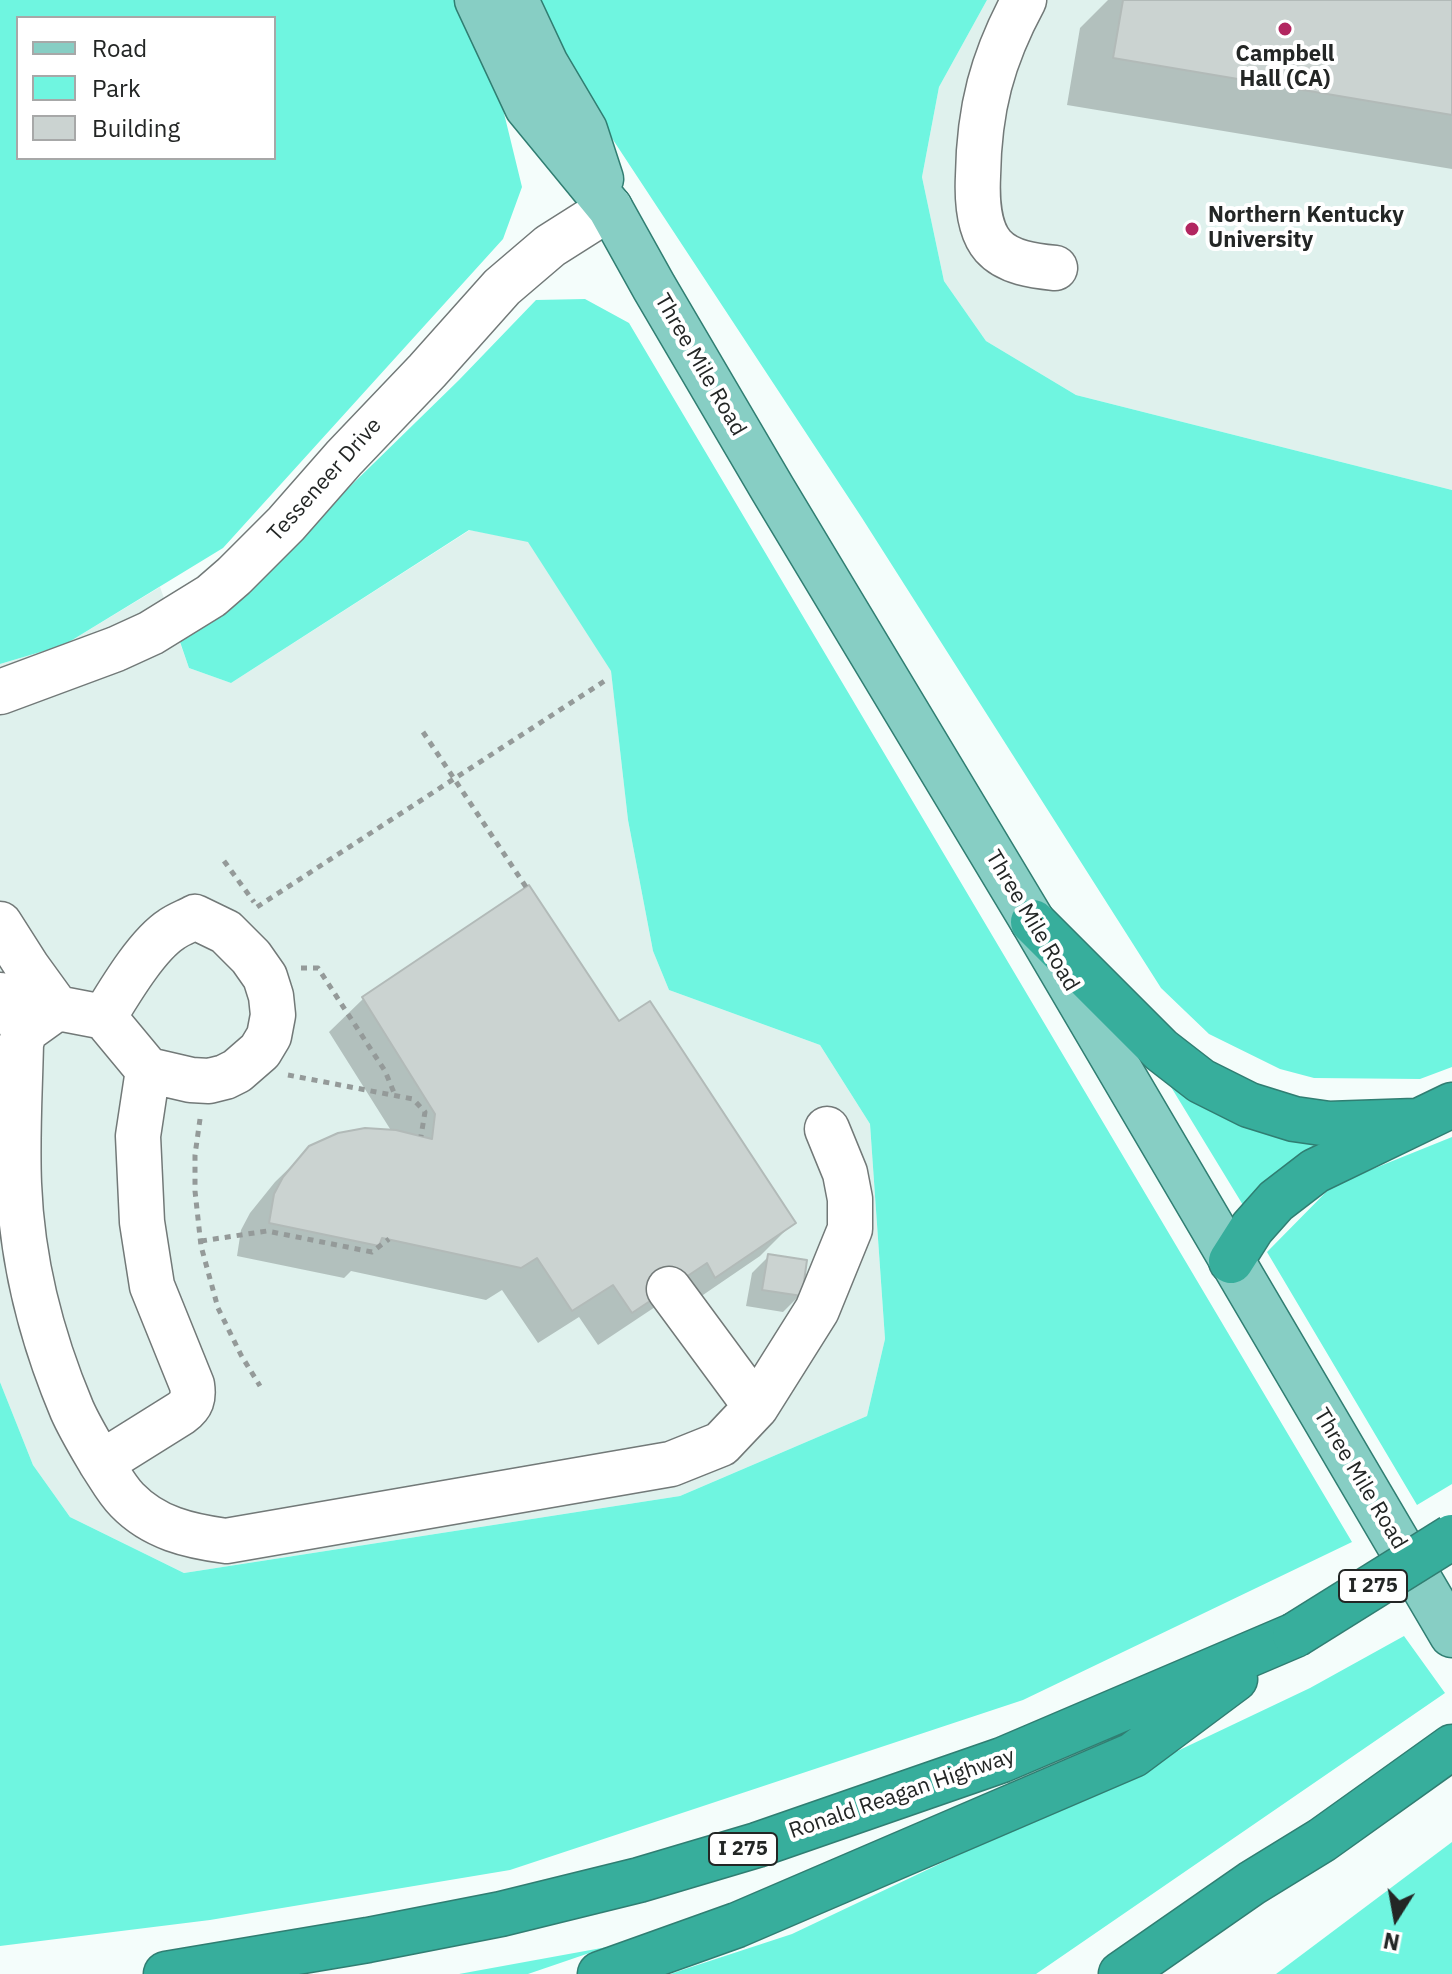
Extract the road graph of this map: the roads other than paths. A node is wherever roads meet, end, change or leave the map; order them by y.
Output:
1 (477, 0) edge
2 (516, 0) edge
3 (1024, 0) edge
4 (610, 208) junction
5 (1055, 268) dead end
6 (0, 692) edge
7 (1033, 922) junction
8 (0, 924) edge
9 (0, 995) edge
10 (104, 1017) junction
11 (41, 1019) junction
12 (148, 1070) junction
13 (1433, 1113) edge
14 (827, 1129) dead end
15 (1231, 1261) junction
16 (669, 1289) dead end
17 (756, 1407) junction
18 (101, 1463) junction
19 (1452, 1537) edge
20 (1295, 1635) junction
21 (1452, 1635) edge
22 (1452, 1747) edge
23 (166, 1974) edge
24 (600, 1974) edge
25 (1121, 1974) edge

1 - 4 main road, Three Mile Road
2 - 4 main road, Three Mile Road
3 - 5 street
4 - 6 street, Tesseneer Drive
4 - 7 main road, Three Mile Road
7 - 13 highway
7 - 15 main road, Three Mile Road
8 - 11 street
9 - 11 street
10 - 11 street
10 - 12 street
10 - 12 street
11 - 18 street
12 - 18 street
13 - 15 highway
14 - 17 street
15 - 21 main road, Three Mile Road
16 - 17 street
17 - 18 street
19 - 20 highway, I 275, bridge
20 - 23 highway, Ronald Reagan Highway / I 275
20 - 24 highway
22 - 25 highway

